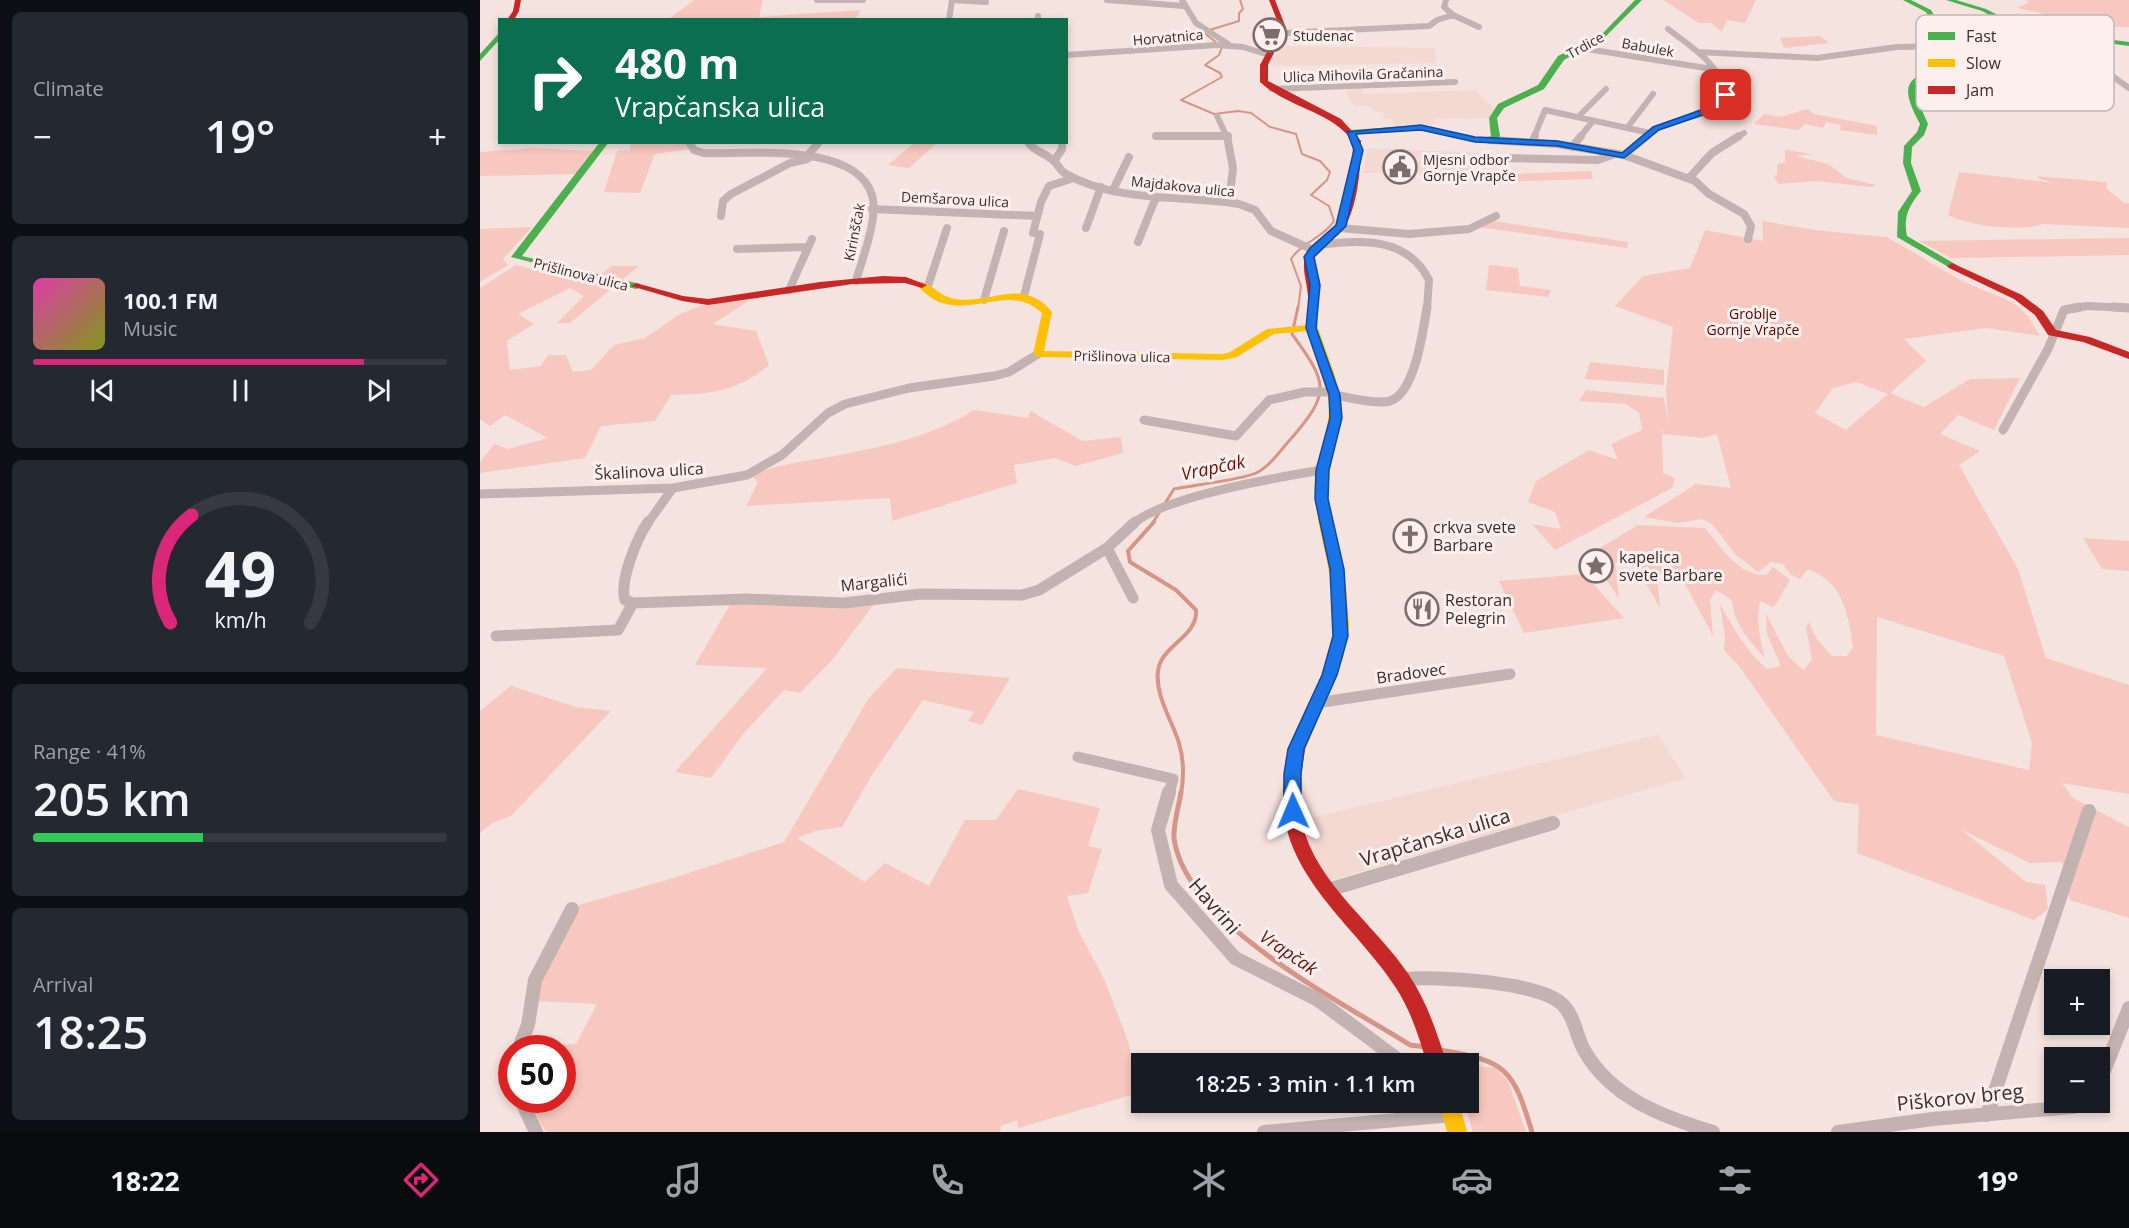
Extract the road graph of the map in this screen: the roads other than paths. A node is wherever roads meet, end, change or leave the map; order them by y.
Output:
1 (519, 0) edge
2 (817, 0) edge
3 (863, 0) edge
4 (952, 0) edge
5 (1107, 0) edge
6 (1272, 0) edge
7 (1446, 0) edge
8 (1639, 0) edge
9 (1906, 0) edge
10 (1949, 0) edge
11 (986, 2) dead end
12 (1184, 3) edge
13 (1453, 15) junction
14 (1931, 15) edge
15 (1993, 15) edge
16 (511, 18) edge
17 (949, 18) edge
18 (1479, 27) dead end
19 (1668, 29) dead end
20 (1283, 33) junction
21 (498, 36) edge
22 (2114, 42) edge
23 (1225, 44) junction
24 (2129, 44) edge
25 (1916, 46) edge
26 (1581, 48) junction
27 (1698, 52) junction
28 (1068, 55) edge
29 (1269, 55) junction
30 (480, 59) edge
31 (1712, 69) junction
32 (2114, 77) edge
33 (1916, 81) edge
34 (1455, 82) dead end
35 (2129, 88) edge
36 (1271, 89) junction
37 (1606, 89) dead end
38 (1653, 94) dead end
39 (1916, 107) edge
40 (1918, 111) edge
41 (1216, 116) dead end
42 (1578, 117) junction
43 (1593, 121) junction
44 (1626, 128) junction
45 (1351, 132) junction
46 (1650, 133) junction
47 (1744, 134) dead end
48 (1156, 136) dead end
49 (1228, 136) junction
50 (1490, 140) junction
51 (1532, 142) junction
52 (603, 144) edge
53 (690, 144) edge
54 (817, 144) edge
55 (1029, 144) edge
56 (1062, 144) edge
57 (1572, 147) junction
58 (1615, 154) junction
59 (1624, 155) junction
60 (807, 156) junction
61 (1129, 157) dead end
62 (817, 158) junction
63 (1506, 159) dead end
64 (1054, 160) junction
65 (1074, 178) junction
66 (1689, 178) junction
67 (1101, 187) junction
68 (1113, 190) junction
69 (1156, 197) junction
70 (1229, 202) junction
71 (872, 209) junction
72 (721, 216) dead end
73 (1036, 216) junction
74 (1496, 216) dead end
75 (947, 228) dead end
76 (1086, 228) dead end
77 (1340, 228) junction
78 (1004, 231) dead end
79 (812, 239) dead end
80 (1748, 239) dead end
81 (1138, 242) dead end
82 (807, 247) junction
83 (1311, 247) junction
84 (737, 249) dead end
85 (856, 281) junction
86 (927, 289) junction
87 (789, 290) junction
88 (1024, 296) junction
89 (984, 300) junction
90 (2129, 308) edge
91 (1299, 328) junction
92 (2055, 334) junction
93 (1038, 354) junction
94 (2129, 356) edge
95 (1326, 392) junction
96 (1144, 420) dead end
97 (2003, 430) dead end
98 (1322, 470) junction
99 (673, 488) junction
100 (480, 494) edge
101 (1107, 548) junction
102 (1133, 598) dead end
103 (633, 603) junction
104 (496, 636) dead end
105 (1510, 674) dead end
106 (1316, 703) junction
107 (1078, 757) dead end
108 (2089, 811) dead end
109 (1553, 823) dead end
110 (1328, 890) junction
111 (572, 909) dead end
112 (1401, 979) junction
113 (2129, 1008) edge
114 (524, 1035) edge
115 (1389, 1053) edge
116 (1433, 1053) edge
117 (2110, 1056) edge
118 (2044, 1110) edge
119 (527, 1113) edge
120 (1418, 1113) edge
121 (1451, 1113) edge
122 (1987, 1115) junction
123 (536, 1132) edge
124 (1264, 1132) edge
125 (1457, 1132) edge
126 (1713, 1132) edge
127 (1838, 1132) edge

1 - 16 street
2 - 3 street
4 - 11 street
4 - 17 street
5 - 12 street
6 - 20 street
7 - 13 street
8 - 26 street, Trdice
9 - 14 street
10 - 15 street
12 - 23 street
13 - 18 street
13 - 20 street
19 - 27 street, Babulek
20 - 29 street
21 - 30 street
22 - 24 street
23 - 28 street, Horvatnica
23 - 29 street, Horvatnica
25 - 27 street
26 - 31 street, Babulek
26 - 50 street, Trdice
27 - 31 street, Babulek
29 - 36 street
31 - 46 street, Babulek
32 - 35 street
33 - 39 street
34 - 36 street, Ulica Mihovila Gračanina
36 - 45 street
37 - 42 street
38 - 44 street
40 - 92 street
41 - 49 street
42 - 43 street
42 - 51 street
43 - 44 street
43 - 57 street
44 - 46 street
45 - 50 street
45 - 77 street
46 - 59 street, Babulek
47 - 66 street
48 - 49 street
49 - 70 street
50 - 51 street
51 - 57 street
52 - 87 street, Prišlinova ulica
53 - 60 street, Kirinščak
54 - 60 street
55 - 64 street, Majdakova ulica
56 - 64 street
57 - 58 street
58 - 59 street
58 - 63 street
59 - 66 street
60 - 62 street, Kirinščak
61 - 68 street
62 - 71 street, Kirinščak
62 - 72 street
64 - 65 street, Majdakova ulica
65 - 67 street, Majdakova ulica
65 - 73 street
66 - 80 street
67 - 68 street, Majdakova ulica
67 - 76 street
68 - 69 street, Majdakova ulica
69 - 70 street, Majdakova ulica
69 - 81 street
70 - 83 street, Majdakova ulica
71 - 73 street, Demšarova ulica
71 - 85 street, Kirinščak
73 - 88 street
74 - 77 street
75 - 86 street
77 - 83 street
78 - 89 street
79 - 82 street
82 - 84 street
82 - 87 street
83 - 91 street
83 - 95 street
85 - 86 street, Prišlinova ulica
85 - 87 street, Prišlinova ulica
86 - 89 street, Prišlinova ulica
88 - 89 street, Prišlinova ulica
88 - 93 street
90 - 92 street
91 - 93 street, Prišlinova ulica
91 - 95 street
92 - 94 street
92 - 97 street
93 - 99 street, Škalinova ulica
95 - 96 street
95 - 98 street
98 - 101 street, Margalići
98 - 106 street
99 - 100 street, Škalinova ulica
99 - 103 street
101 - 102 street
101 - 103 street, Margalići
103 - 104 street
105 - 106 street, Bradovec
106 - 110 street
107 - 115 street, Havrini
108 - 122 street
109 - 110 street, Vrapčanska ulica
110 - 112 street
111 - 114 street
112 - 116 street
112 - 126 street
113 - 117 street
118 - 122 street, Piškorov breg
119 - 123 street
120 - 124 street
121 - 125 street
122 - 127 street, Piškorov breg

